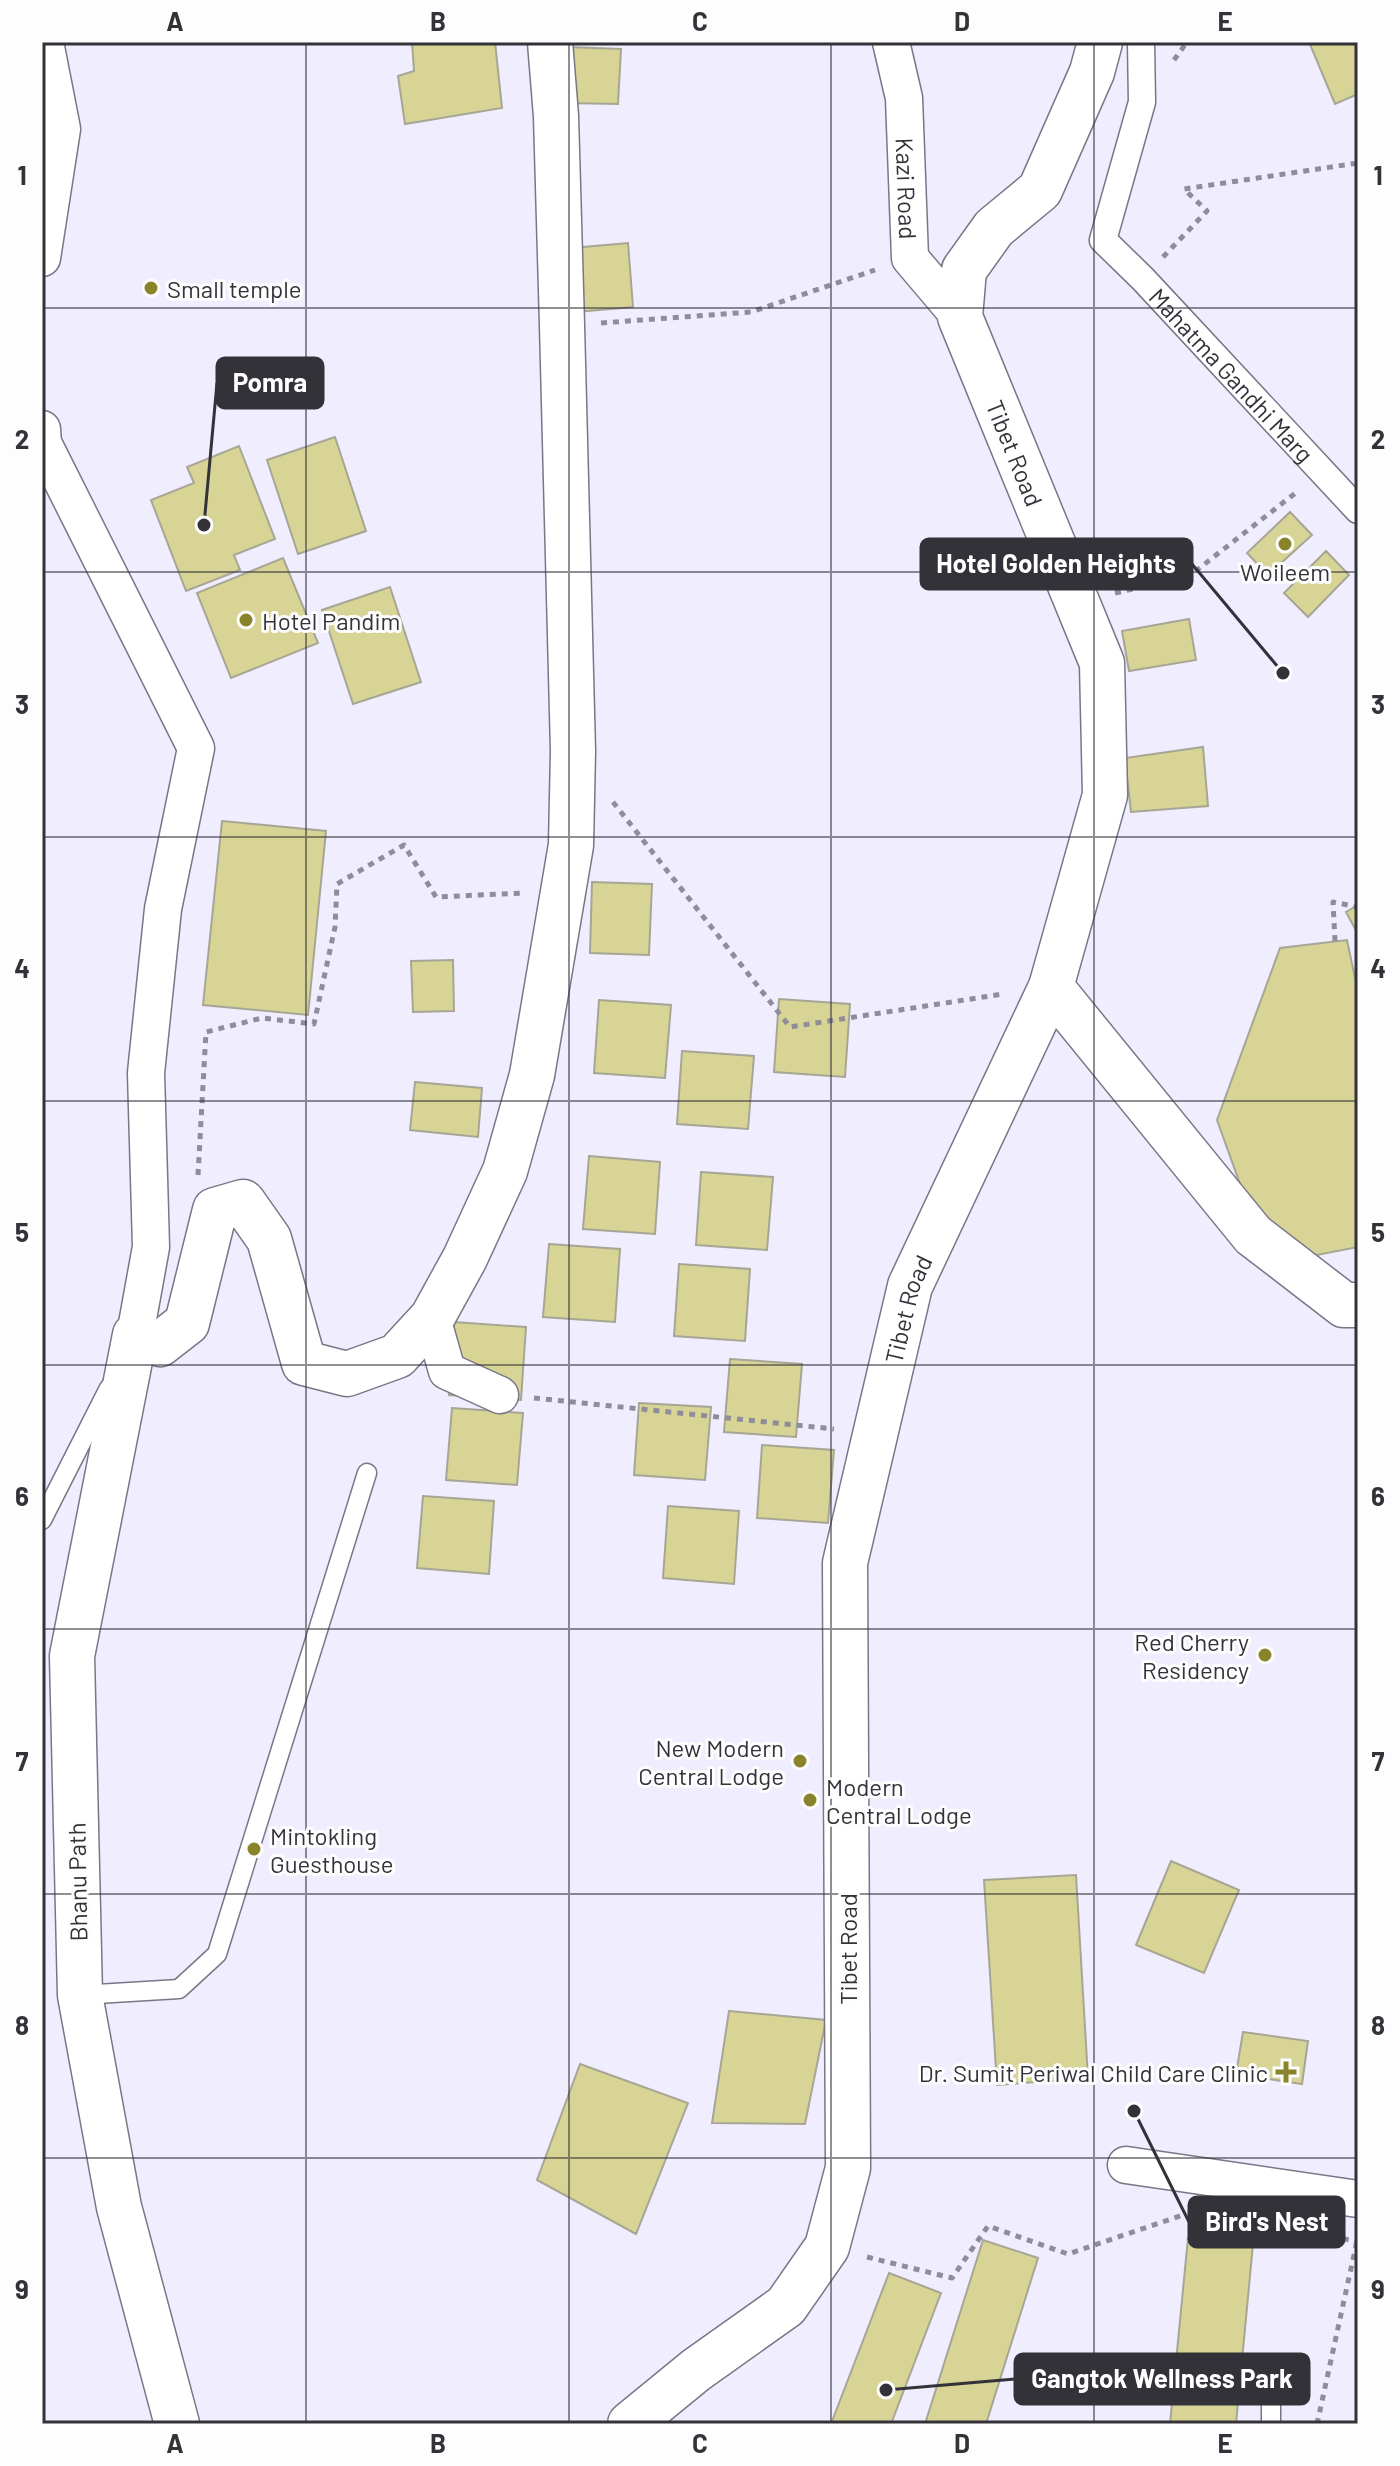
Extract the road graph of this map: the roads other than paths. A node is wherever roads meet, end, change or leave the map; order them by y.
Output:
1 (45, 42) edge
2 (550, 42) edge
3 (891, 42) edge
4 (1100, 42) edge
5 (1141, 42) edge
6 (42, 258) edge
7 (960, 317) junction
8 (42, 429) edge
9 (1358, 510) edge
10 (1051, 987) junction
11 (1358, 1305) edge
12 (432, 1318) junction
13 (135, 1335) junction
14 (500, 1395) road end
15 (367, 1473) dead end
16 (42, 1520) edge
17 (80, 1995) junction
18 (1126, 2165) dead end
19 (1358, 2199) edge
20 (1271, 2383) dead end
21 (177, 2424) edge
22 (630, 2424) edge
23 (1271, 2424) edge

1 - 6 street
2 - 12 street
3 - 7 street, Kazi Road
4 - 7 street, Tibet Road
5 - 9 street, Mahatma Gandhi Marg
7 - 10 street, Tibet Road
8 - 13 street
10 - 11 street
10 - 22 street, Tibet Road
12 - 13 street
12 - 14 street
13 - 16 lane
13 - 17 street, Bhanu Path
15 - 17 lane
17 - 21 street, Bhanu Path
18 - 19 street
20 - 23 lane

